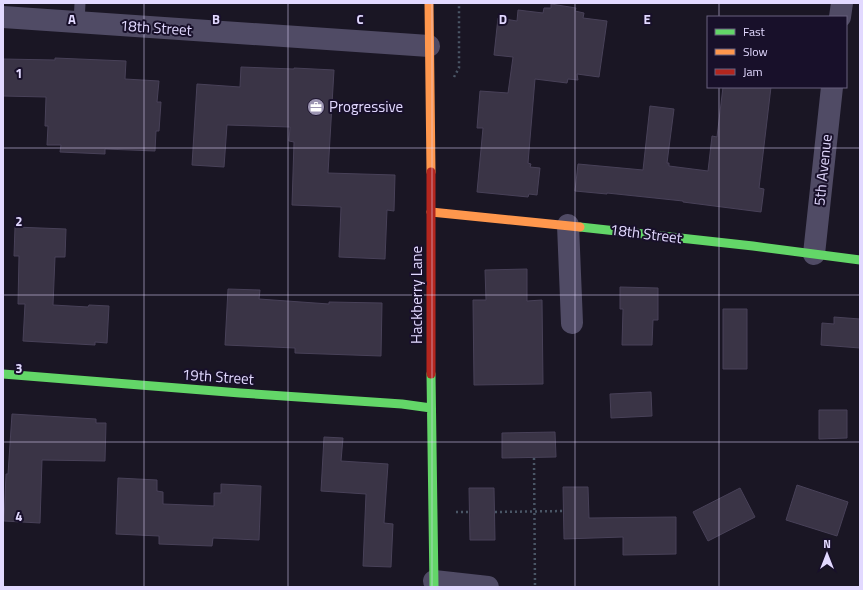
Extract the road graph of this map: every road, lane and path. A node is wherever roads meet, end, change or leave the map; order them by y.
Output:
1 (429, 3) edge
2 (459, 3) edge
3 (842, 3) edge
4 (80, 13) edge
5 (840, 16) edge
6 (3, 17) edge
7 (429, 46) junction
8 (454, 84) dead end
9 (832, 88) edge
10 (431, 212) junction
11 (568, 225) junction
12 (814, 254) junction
13 (860, 260) edge
14 (572, 323) dead end
15 (3, 374) edge
16 (431, 408) junction
17 (534, 458) dead end
18 (534, 511) junction
19 (564, 511) dead end
20 (454, 512) dead end
21 (469, 512) dead end
22 (495, 512) dead end
23 (434, 584) edge
24 (488, 587) edge
25 (535, 587) edge

1 - 7 street, Hackberry Lane
2 - 8 path
3 - 5 street
4 - 6 street, 18th Street
4 - 7 street, 18th Street
7 - 10 street, Hackberry Lane
9 - 12 street, 5th Avenue
10 - 11 street, 18th Street
10 - 16 street, Hackberry Lane
11 - 12 street, 18th Street
11 - 14 street
12 - 13 street, 18th Street
15 - 16 street, 19th Street
16 - 23 street, Hackberry Lane
17 - 18 path
18 - 19 path
18 - 22 path
18 - 25 path
20 - 21 path
23 - 24 street

